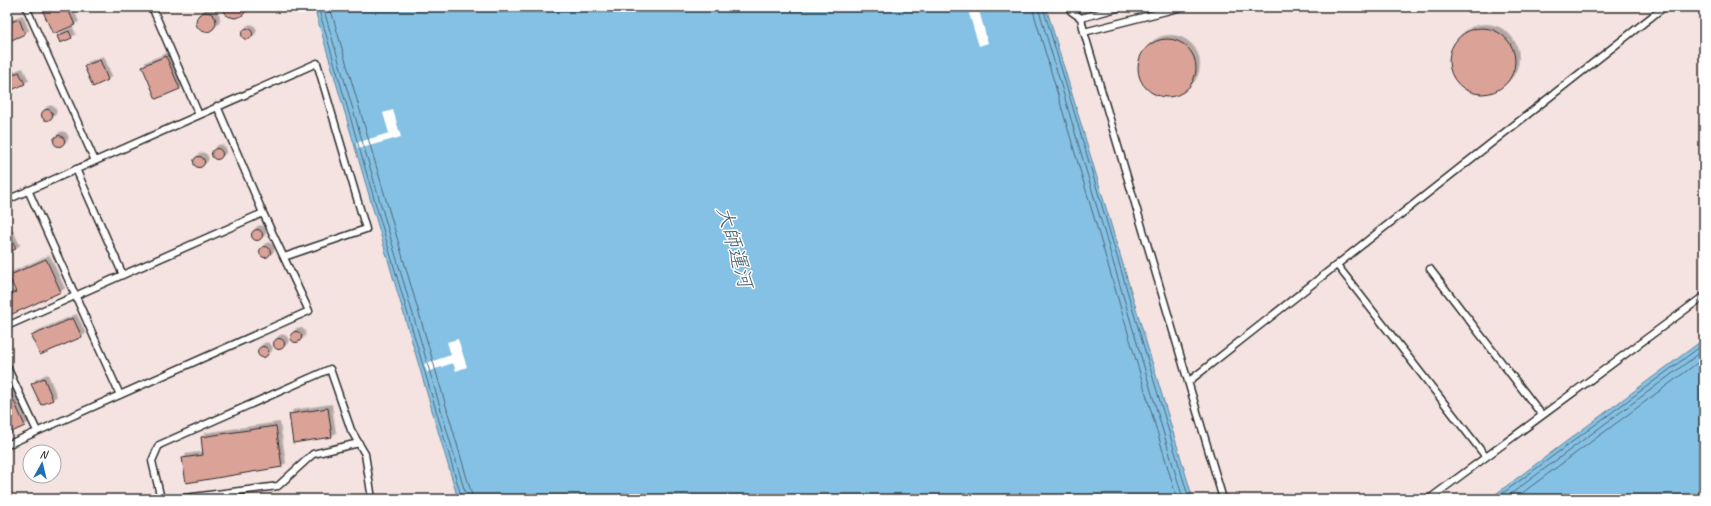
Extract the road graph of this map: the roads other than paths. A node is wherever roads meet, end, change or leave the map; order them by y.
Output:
1 (26, 7) edge
2 (152, 7) edge
3 (1070, 7) edge
4 (1121, 7) edge
5 (1182, 7) edge
6 (1664, 7) edge
7 (1081, 18) junction
8 (1084, 32) junction
9 (217, 106) junction
10 (199, 114) junction
11 (95, 161) junction
12 (76, 169) junction
13 (28, 190) junction
14 (7, 200) edge
15 (263, 213) junction
16 (284, 257) junction
17 (1337, 265) junction
18 (1430, 269) dead end
19 (123, 275) junction
20 (75, 296) junction
21 (1704, 296) edge
22 (7, 326) edge
23 (7, 367) edge
24 (1188, 382) junction
25 (120, 395) junction
26 (1542, 416) junction
27 (37, 431) junction
28 (7, 444) edge
29 (358, 444) junction
30 (1486, 457) junction
31 (161, 499) edge
32 (177, 499) edge
33 (372, 499) edge
34 (1223, 499) edge
35 (1429, 499) edge

1 - 11 lane
2 - 10 lane
3 - 7 lane
4 - 7 lane
5 - 8 lane
6 - 17 lane
7 - 8 lane
8 - 24 lane
9 - 10 lane
9 - 15 lane
9 - 16 lane
10 - 11 lane
11 - 12 lane
12 - 13 lane
12 - 19 lane
13 - 14 lane
13 - 20 lane
15 - 16 lane
15 - 19 lane
16 - 25 lane
17 - 24 lane
17 - 30 lane
18 - 26 lane
19 - 20 lane
20 - 22 lane
20 - 25 lane
21 - 26 lane
23 - 27 lane
24 - 34 lane
25 - 27 lane
26 - 30 lane
27 - 28 lane
29 - 31 lane
29 - 32 lane
29 - 33 lane
30 - 35 lane

